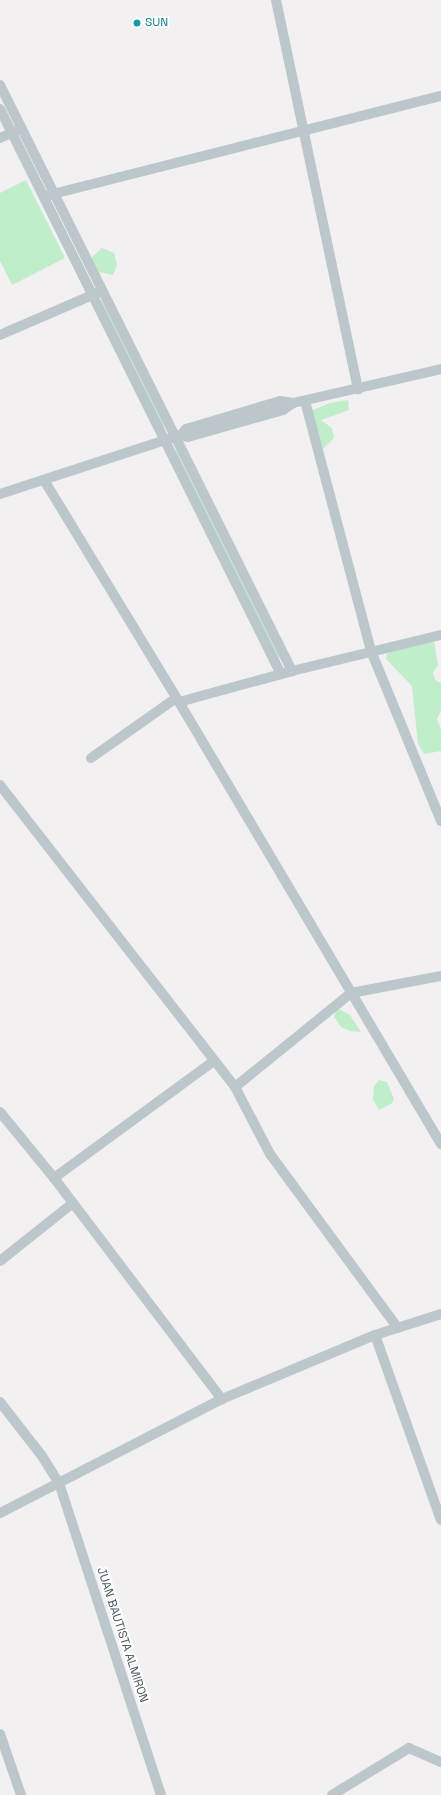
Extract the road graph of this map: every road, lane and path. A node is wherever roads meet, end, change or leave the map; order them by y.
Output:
1 (276, 0) edge
2 (0, 85) edge
3 (441, 96) edge
4 (0, 110) edge
5 (22, 128) junction
6 (304, 131) junction
7 (12, 133) junction
8 (0, 138) edge
9 (54, 194) junction
10 (43, 197) junction
11 (102, 290) junction
12 (92, 295) junction
13 (0, 335) edge
14 (441, 369) edge
15 (358, 389) junction
16 (306, 401) junction
17 (178, 436) junction
18 (164, 440) junction
19 (44, 480) junction
20 (0, 494) edge
21 (441, 635) edge
22 (371, 651) junction
23 (292, 671) junction
24 (280, 674) junction
25 (178, 700) junction
26 (91, 758) dead end
27 (0, 785) edge
28 (441, 822) edge
29 (441, 976) edge
30 (351, 994) junction
31 (214, 1061) junction
32 (235, 1087) junction
33 (0, 1112) edge
34 (441, 1144) edge
35 (54, 1178) junction
36 (73, 1203) junction
37 (0, 1261) edge
38 (441, 1314) edge
39 (398, 1328) junction
40 (375, 1335) junction
41 (222, 1399) junction
42 (0, 1402) edge
43 (58, 1483) junction
44 (0, 1513) edge
45 (441, 1520) edge
46 (0, 1734) edge
47 (441, 1762) edge
48 (21, 1795) edge
49 (161, 1795) edge
50 (332, 1795) edge

1 - 6 street
2 - 5 street
3 - 6 street
4 - 7 street
5 - 7 street
5 - 9 street
6 - 9 street
6 - 15 street
7 - 8 street
7 - 10 street
9 - 10 street
9 - 11 street
10 - 12 street
11 - 12 street
11 - 17 street
12 - 13 street
12 - 18 street
14 - 15 street
15 - 16 street
16 - 17 street
16 - 22 street
17 - 18 street
17 - 23 street
18 - 19 street
18 - 24 street
19 - 20 street
19 - 25 street
21 - 22 street
22 - 23 street
22 - 28 street
23 - 24 street
24 - 25 street
25 - 26 street
25 - 30 street
27 - 31 street
29 - 30 street
30 - 32 street
30 - 34 street
31 - 32 street
31 - 35 street
32 - 39 street
33 - 35 street
35 - 36 street
36 - 37 street
36 - 41 street
38 - 39 street
39 - 40 street
40 - 41 street
40 - 45 street
41 - 43 street
42 - 43 street, JUAN BAUTISTA ALMIRON
43 - 44 street
43 - 49 street, JUAN BAUTISTA ALMIRON
46 - 48 street
47 - 50 street

